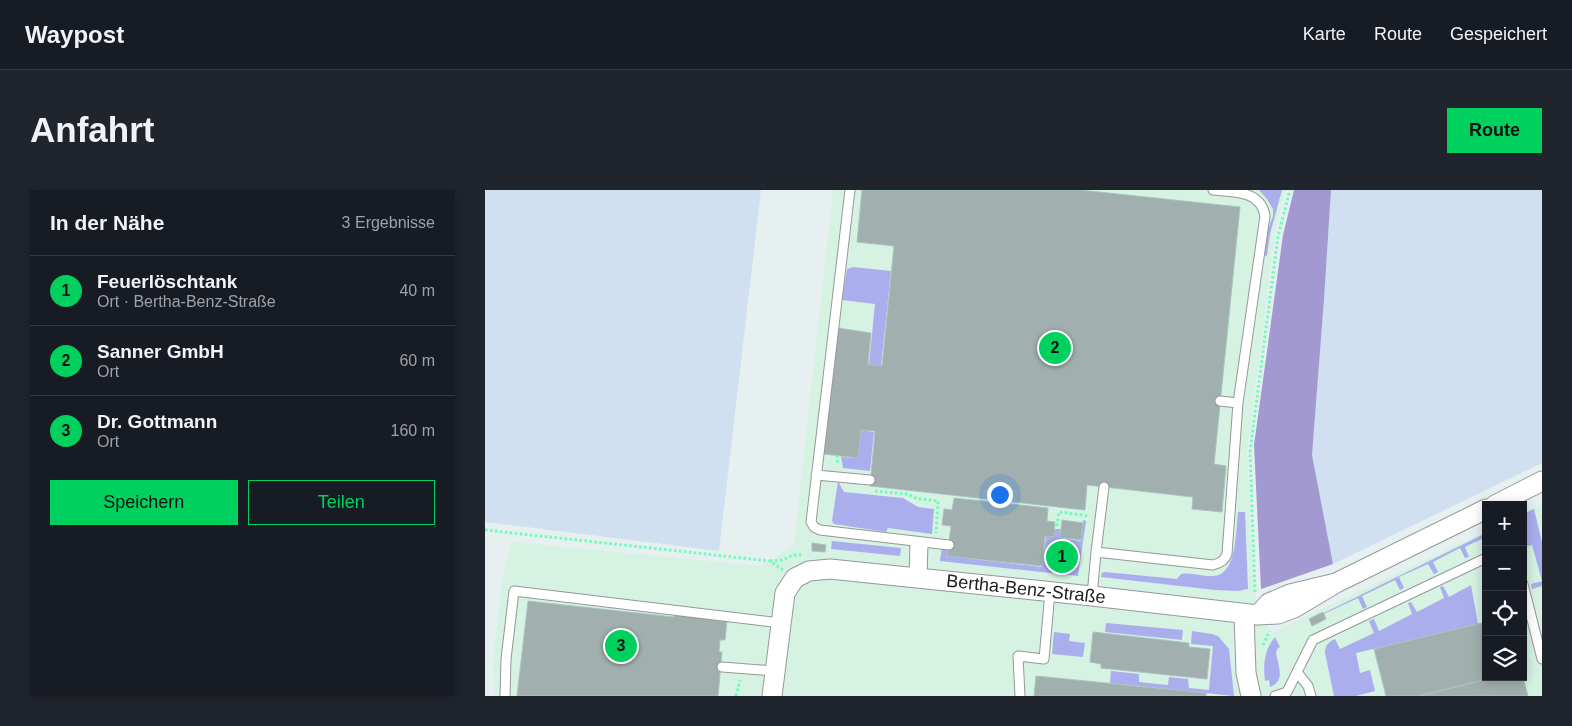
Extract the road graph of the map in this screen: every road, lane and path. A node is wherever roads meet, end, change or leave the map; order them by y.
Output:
1 (850, 190) edge
2 (1213, 190) edge
3 (1290, 190) edge
4 (1221, 401) dead end
5 (1238, 403) junction
6 (837, 455) dead end
7 (816, 475) junction
8 (840, 478) junction
9 (870, 480) dead end
10 (1541, 486) edge
11 (1104, 487) dead end
12 (866, 490) dead end
13 (1506, 501) edge
14 (1482, 512) edge
15 (1100, 518) junction
16 (1057, 526) dead end
17 (485, 530) edge
18 (935, 536) dead end
19 (919, 542) junction
20 (949, 545) dead end
21 (1096, 552) junction
22 (1482, 560) edge
23 (795, 578) junction
24 (918, 579) junction
25 (1525, 591) edge
26 (1050, 592) junction
27 (1092, 596) junction
28 (1252, 615) junction
29 (781, 623) junction
30 (1542, 659) edge
31 (722, 667) dead end
32 (775, 671) junction
33 (1297, 672) junction
34 (505, 696) edge
35 (772, 696) edge
36 (1020, 696) edge
37 (1251, 696) edge
38 (1275, 696) edge
39 (1311, 696) edge

1 - 7 lane
2 - 5 lane
3 - 28 path
4 - 5 lane
5 - 21 lane
6 - 8 path
7 - 8 lane
7 - 19 lane
8 - 9 lane
10 - 13 street, Bertha-Benz-Straße
11 - 15 lane
12 - 18 path
14 - 28 street, Bertha-Benz-Straße
15 - 16 path
15 - 21 lane
17 - 23 path
19 - 20 lane
19 - 24 lane
21 - 27 lane
22 - 33 lane
23 - 24 street, Bertha-Benz-Straße
23 - 29 street
24 - 26 street, Bertha-Benz-Straße
25 - 30 lane
26 - 27 street, Bertha-Benz-Straße
26 - 36 lane
27 - 28 street, Bertha-Benz-Straße
28 - 37 street
29 - 32 street
29 - 34 lane
31 - 32 lane
32 - 35 street
33 - 38 lane
33 - 39 lane

